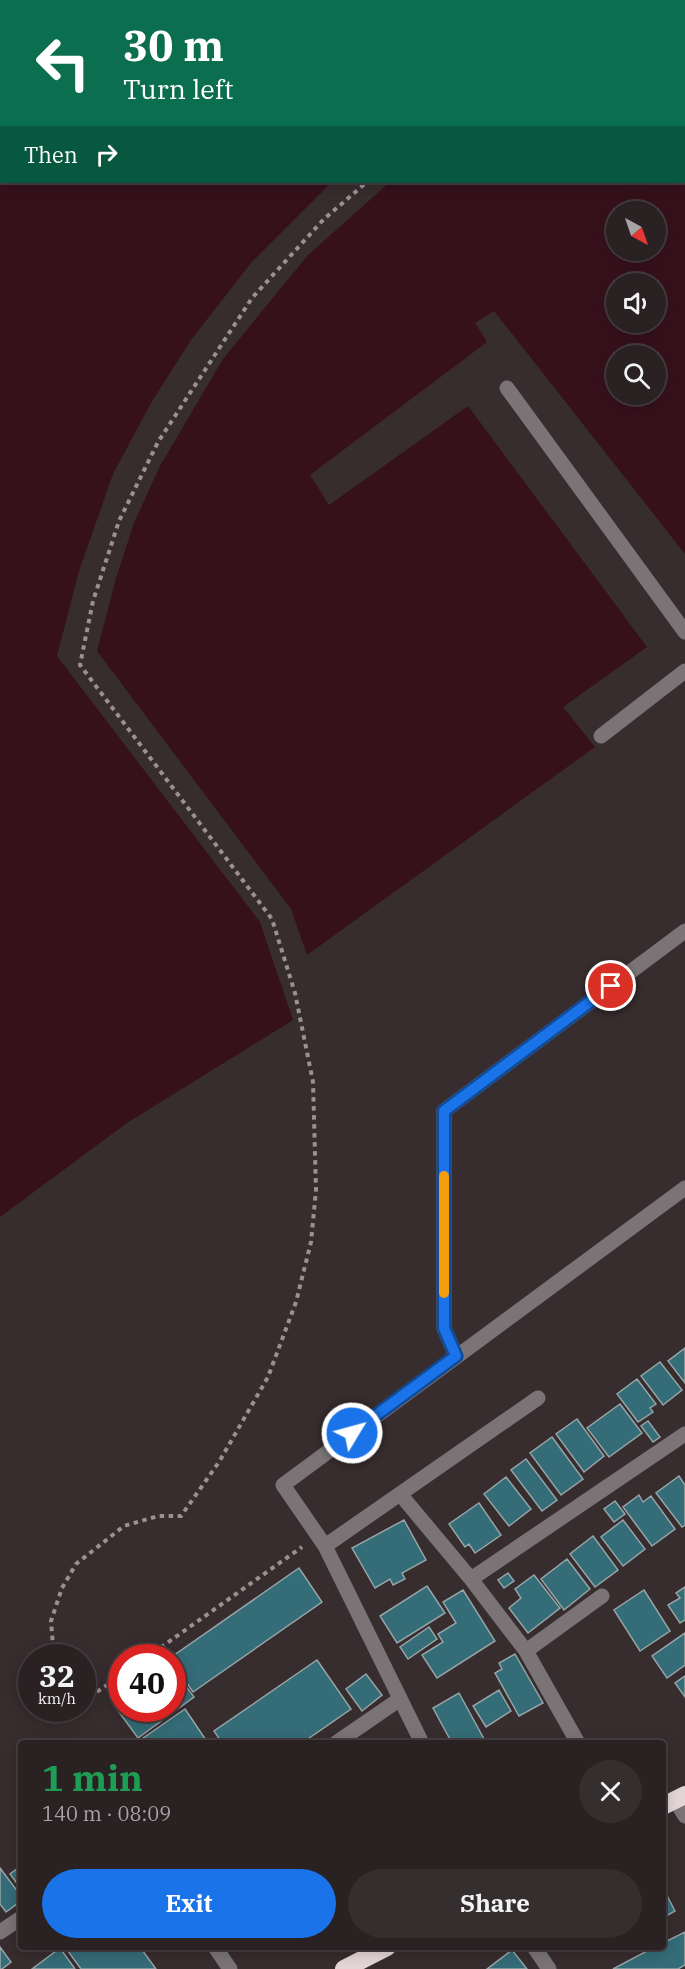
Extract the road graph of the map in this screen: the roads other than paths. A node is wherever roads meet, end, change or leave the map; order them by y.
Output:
1 (507, 387) dead end
2 (685, 632) edge
3 (685, 671) edge
4 (601, 736) dead end
5 (685, 931) edge
6 (685, 1188) edge
7 (456, 1356) junction
8 (538, 1398) dead end
9 (685, 1434) edge
10 (400, 1494) junction
11 (322, 1541) junction
12 (471, 1579) junction
13 (602, 1596) dead end
14 (525, 1651) junction
15 (400, 1699) junction
16 (340, 1740) edge
17 (420, 1740) edge
18 (576, 1740) edge
19 (18, 1920) edge
20 (0, 1932) edge
21 (217, 1950) edge
22 (381, 1950) edge
23 (536, 1950) edge
24 (230, 1969) edge
25 (344, 1969) edge
26 (549, 1969) edge

1 - 2 street
3 - 4 street
5 - 7 street
6 - 7 street
7 - 11 street
8 - 10 street
9 - 12 street
10 - 11 street
10 - 12 street
11 - 15 street
12 - 14 street
13 - 14 street
14 - 18 street
15 - 16 street
15 - 17 street
19 - 20 street
21 - 24 street
22 - 25 highway
23 - 26 street

